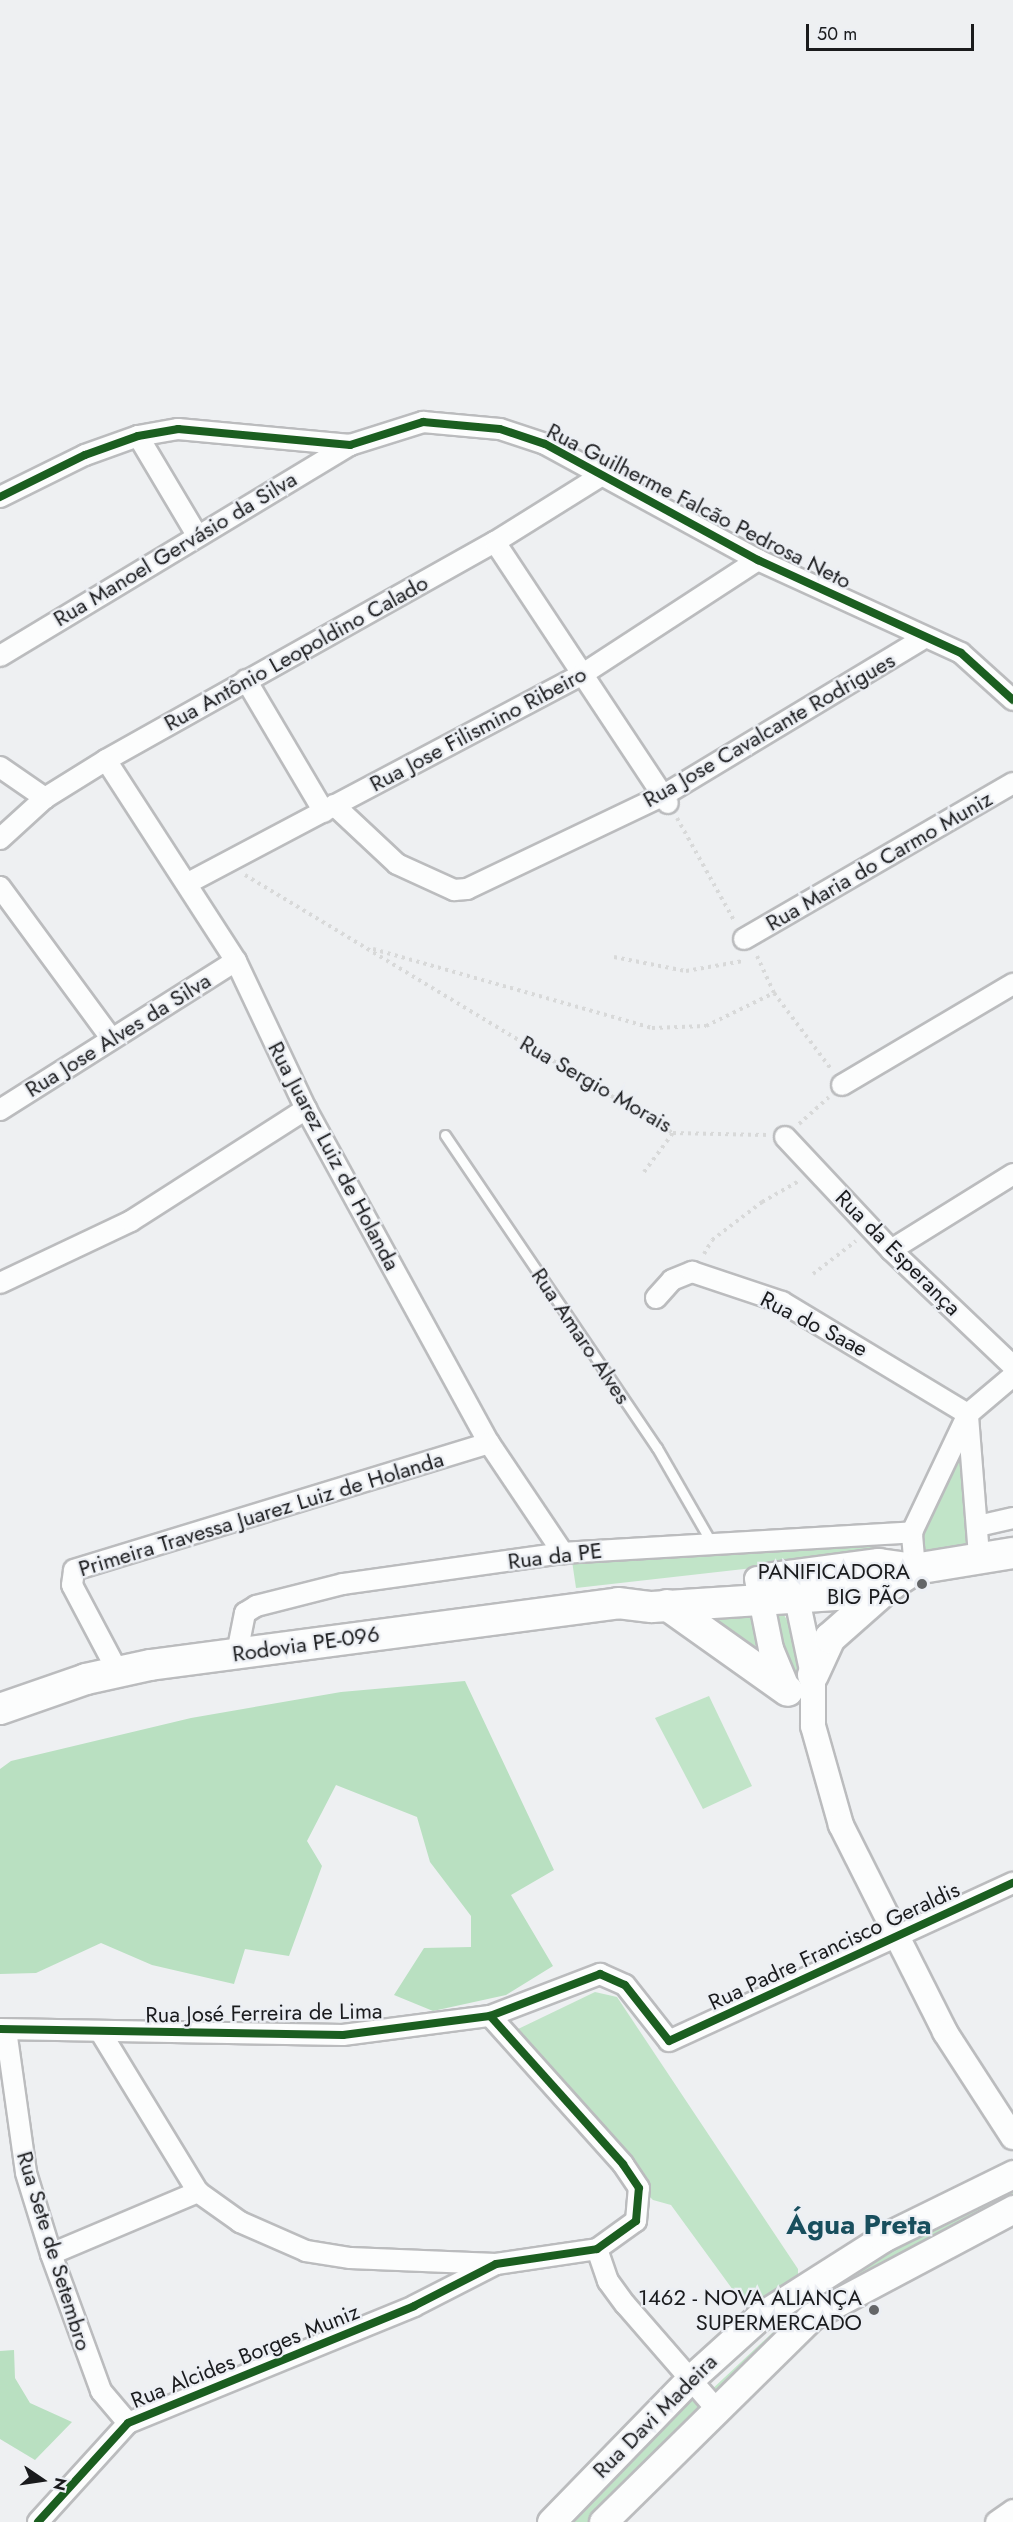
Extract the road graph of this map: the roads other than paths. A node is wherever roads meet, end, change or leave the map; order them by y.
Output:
1 (138, 436) junction
2 (350, 445) junction
3 (599, 477) junction
4 (0, 497) edge
5 (197, 534) junction
6 (495, 542) junction
7 (758, 560) junction
8 (924, 638) junction
9 (0, 656) edge
10 (583, 674) junction
11 (246, 680) junction
12 (1013, 699) edge
13 (106, 760) junction
14 (0, 767) edge
15 (1013, 783) edge
16 (45, 798) junction
17 (666, 799) junction
18 (329, 808) junction
19 (0, 839) edge
20 (188, 882) junction
21 (0, 887) edge
22 (744, 939) dead end
23 (236, 961) junction
24 (1013, 984) edge
25 (110, 1037) junction
26 (842, 1085) road end
27 (306, 1109) junction
28 (0, 1110) edge
29 (444, 1135) dead end
30 (785, 1137) road end
31 (1013, 1174) edge
32 (891, 1250) junction
33 (0, 1282) edge
34 (656, 1298) dead end
35 (1013, 1366) edge
36 (1013, 1376) edge
37 (968, 1414) junction
38 (489, 1443) junction
39 (1013, 1518) edge
40 (978, 1526) junction
41 (912, 1532) junction
42 (710, 1540) junction
43 (563, 1553) junction
44 (1013, 1553) edge
45 (979, 1557) junction
46 (904, 1576) junction
47 (794, 1587) junction
48 (759, 1588) junction
49 (618, 1603) junction
50 (667, 1605) junction
51 (237, 1653) junction
52 (118, 1672) junction
53 (813, 1675) junction
54 (788, 1691) junction
55 (0, 1709) edge
56 (813, 1726) junction
57 (1013, 1883) edge
58 (893, 1937) junction
59 (490, 2016) junction
60 (3, 2030) edge
61 (102, 2033) junction
62 (669, 2041) joint
63 (1013, 2137) edge
64 (1013, 2174) edge
65 (198, 2192) junction
66 (1013, 2209) edge
67 (597, 2249) junction
68 (51, 2254) junction
69 (496, 2264) junction
70 (687, 2382) junction
71 (718, 2411) junction
72 (128, 2423) junction
73 (1013, 2510) edge
74 (38, 2522) edge
75 (551, 2522) edge
76 (603, 2522) edge
77 (996, 2522) edge

1 - 2 street, Rua Guilherme Falcão Pedrosa Neto
1 - 4 street, Rua Guilherme Falcão Pedrosa Neto
1 - 5 street
2 - 3 street, Rua Guilherme Falcão Pedrosa Neto
2 - 5 street, Rua Manoel Gervásio da Silva
3 - 6 street, Rua Antônio Leopoldino Calado
3 - 7 street, Rua Guilherme Falcão Pedrosa Neto
5 - 9 street, Rua Manoel Gervásio da Silva
6 - 10 street
6 - 11 street, Rua Antônio Leopoldino Calado
7 - 8 street, Rua Guilherme Falcão Pedrosa Neto
7 - 10 street, Rua Jose Filismino Ribeiro
8 - 12 street, Rua Guilherme Falcão Pedrosa Neto
8 - 17 street, Rua Jose Cavalcante Rodrigues
10 - 17 street
10 - 18 street, Rua Jose Filismino Ribeiro
11 - 13 street, Rua Antônio Leopoldino Calado
11 - 18 street, Rua Jose Cavalcante Rodrigues
13 - 16 street, Rua Antônio Leopoldino Calado
13 - 20 street, Rua Juarez Luiz de Holanda
14 - 16 street
15 - 22 street, Rua Maria do Carmo Muniz
16 - 19 street, Rua Antônio Leopoldino Calado
17 - 18 street, Rua Jose Cavalcante Rodrigues
18 - 20 street, Rua Jose Filismino Ribeiro
20 - 23 street, Rua Juarez Luiz de Holanda
21 - 25 street
23 - 25 street, Rua Jose Alves da Silva
23 - 27 street, Rua Juarez Luiz de Holanda
24 - 26 street
25 - 28 street, Rua Jose Alves da Silva
27 - 33 street
27 - 38 street, Rua Juarez Luiz de Holanda
29 - 42 lane, Rua Amaro Alves
30 - 32 street, Rua da Esperança
31 - 32 street
32 - 35 street, Rua da Esperança
34 - 37 street, Rua do Saae
36 - 37 street
37 - 40 street
37 - 41 street
38 - 43 street, Rua Juarez Luiz de Holanda
38 - 52 street, Primeira Travessa Juarez Luiz de Holanda
39 - 40 street
40 - 45 street
41 - 42 street, Rua da PE
41 - 46 street
42 - 43 street, Rua da PE
43 - 51 street, Rua da PE
44 - 45 main road
45 - 46 main road
46 - 47 main road
46 - 53 main road
47 - 48 main road
47 - 53 street
48 - 49 main road
48 - 50 main road
48 - 54 street
49 - 50 main road
49 - 51 main road, Rodovia PE-096
50 - 54 main road
51 - 52 main road, Rodovia PE-096
52 - 55 main road, Rodovia PE-096
53 - 56 street
54 - 56 street
56 - 58 street
57 - 58 street, Rua Padre Francisco Geraldis
58 - 62 street, Rua Padre Francisco Geraldis
58 - 63 street
59 - 61 street, Rua José Ferreira de Lima
59 - 62 street, Rua José Ferreira de Lima
59 - 67 street
60 - 61 street, Rua José Ferreira de Lima
60 - 68 street, Rua Sete de Setembro
61 - 65 street
64 - 70 main road, Rua Davi Madeira
65 - 68 street
65 - 69 street
66 - 71 main road, Rua Davi Madeira
67 - 69 street
67 - 70 street
68 - 72 street, Rua Sete de Setembro
69 - 72 street, Rua Alcides Borges Muniz
70 - 71 street
70 - 75 main road, Rua Davi Madeira
71 - 76 main road, Rua Davi Madeira
72 - 74 street, Rua Alcides Borges Muniz
73 - 77 street

